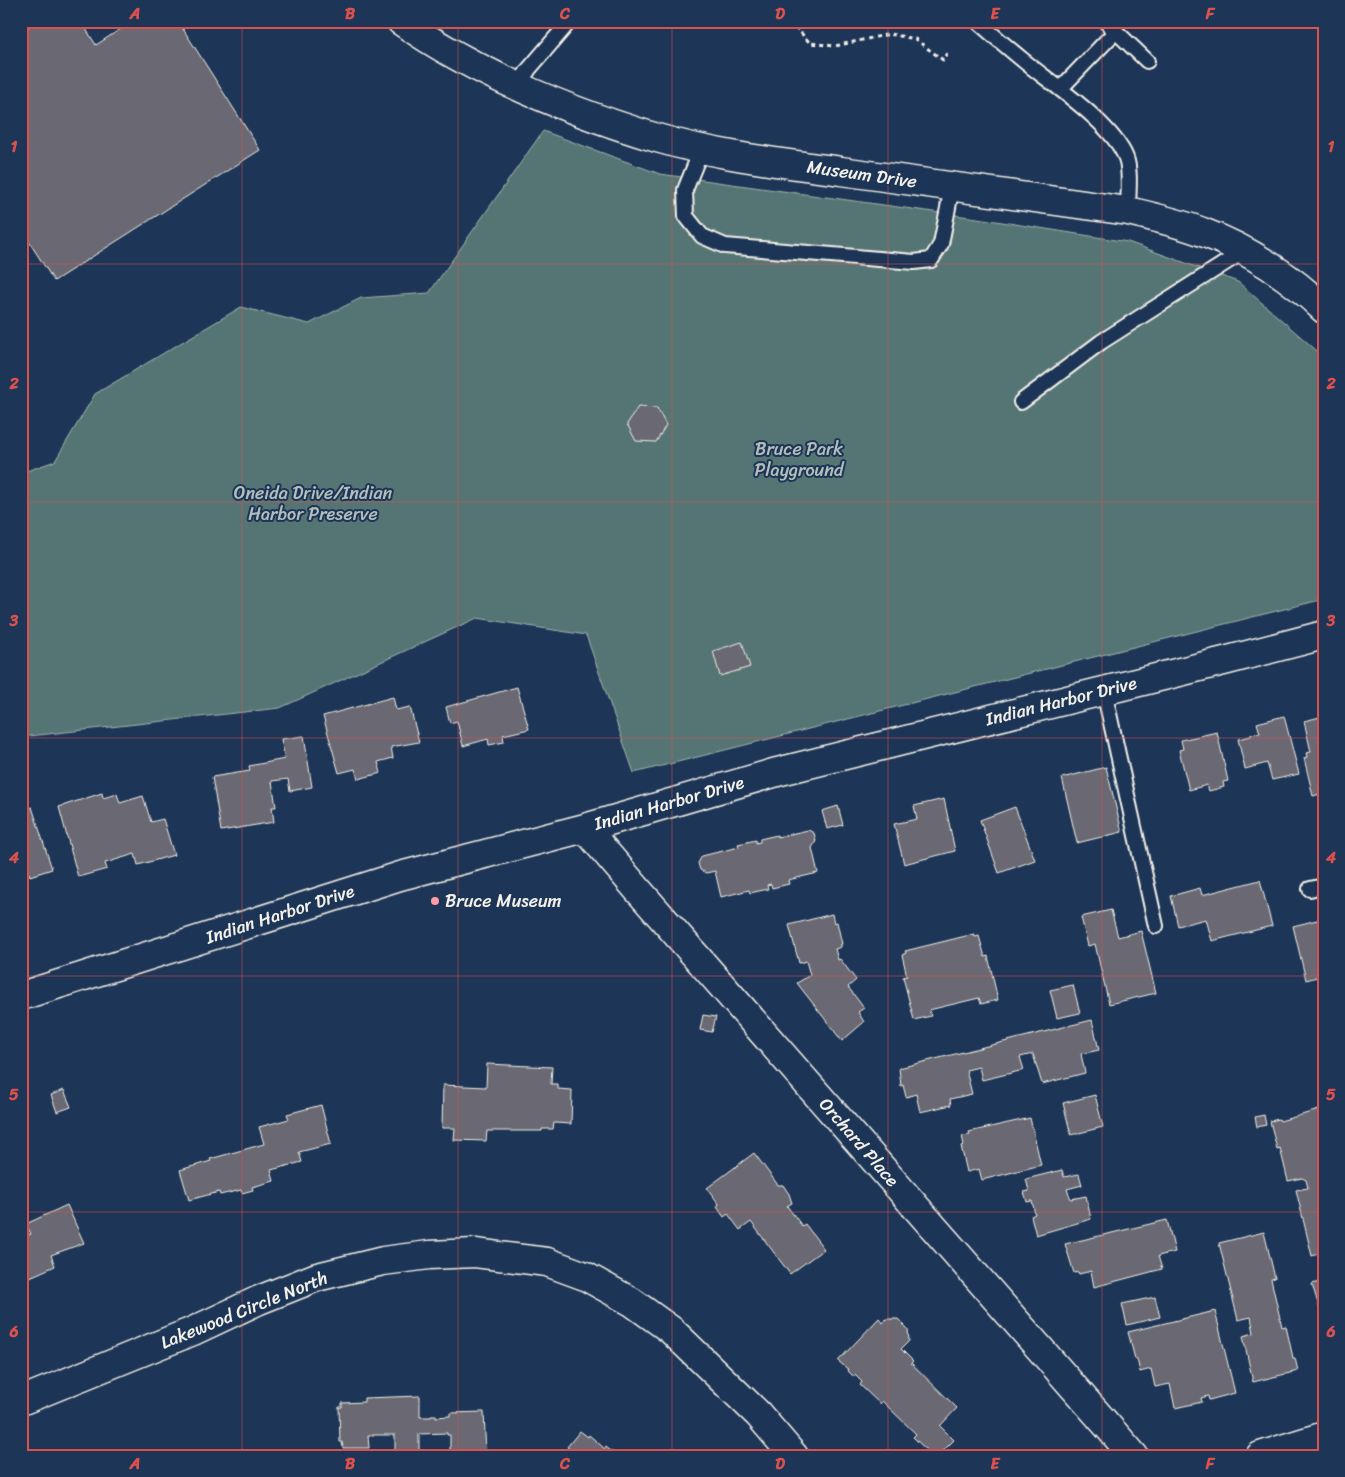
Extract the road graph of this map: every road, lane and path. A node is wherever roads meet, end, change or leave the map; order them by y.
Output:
1 (401, 21) edge
2 (570, 21) edge
3 (790, 21) edge
4 (978, 21) edge
5 (1105, 21) edge
6 (1116, 31) junction
7 (948, 53) dead end
8 (1147, 61) dead end
9 (517, 87) junction
10 (1061, 88) junction
11 (702, 148) junction
12 (952, 187) junction
13 (1128, 211) junction
14 (1244, 251) junction
15 (1324, 309) edge
16 (1021, 402) dead end
17 (1324, 635) edge
18 (1104, 691) junction
19 (585, 828) junction
20 (1324, 886) edge
21 (1310, 889) dead end
22 (1156, 926) dead end
23 (21, 996) edge
24 (21, 1401) edge
25 (1324, 1436) edge
26 (794, 1456) edge
27 (1134, 1456) edge
28 (1260, 1456) edge

1 - 9 street, Museum Drive
2 - 9 lane
3 - 7 path
4 - 10 lane
5 - 6 lane
6 - 8 lane
6 - 10 lane
9 - 11 street, Museum Drive
10 - 13 lane
11 - 12 street, Museum Drive
11 - 12 lane
12 - 13 street, Museum Drive
13 - 14 street, Museum Drive
14 - 15 street, Museum Drive
14 - 16 lane
17 - 18 street, Indian Harbor Drive
18 - 19 street, Indian Harbor Drive
18 - 22 lane
19 - 23 street, Indian Harbor Drive
19 - 27 street, Orchard Place
20 - 21 lane
24 - 26 street, Lakewood Circle North
25 - 28 street

